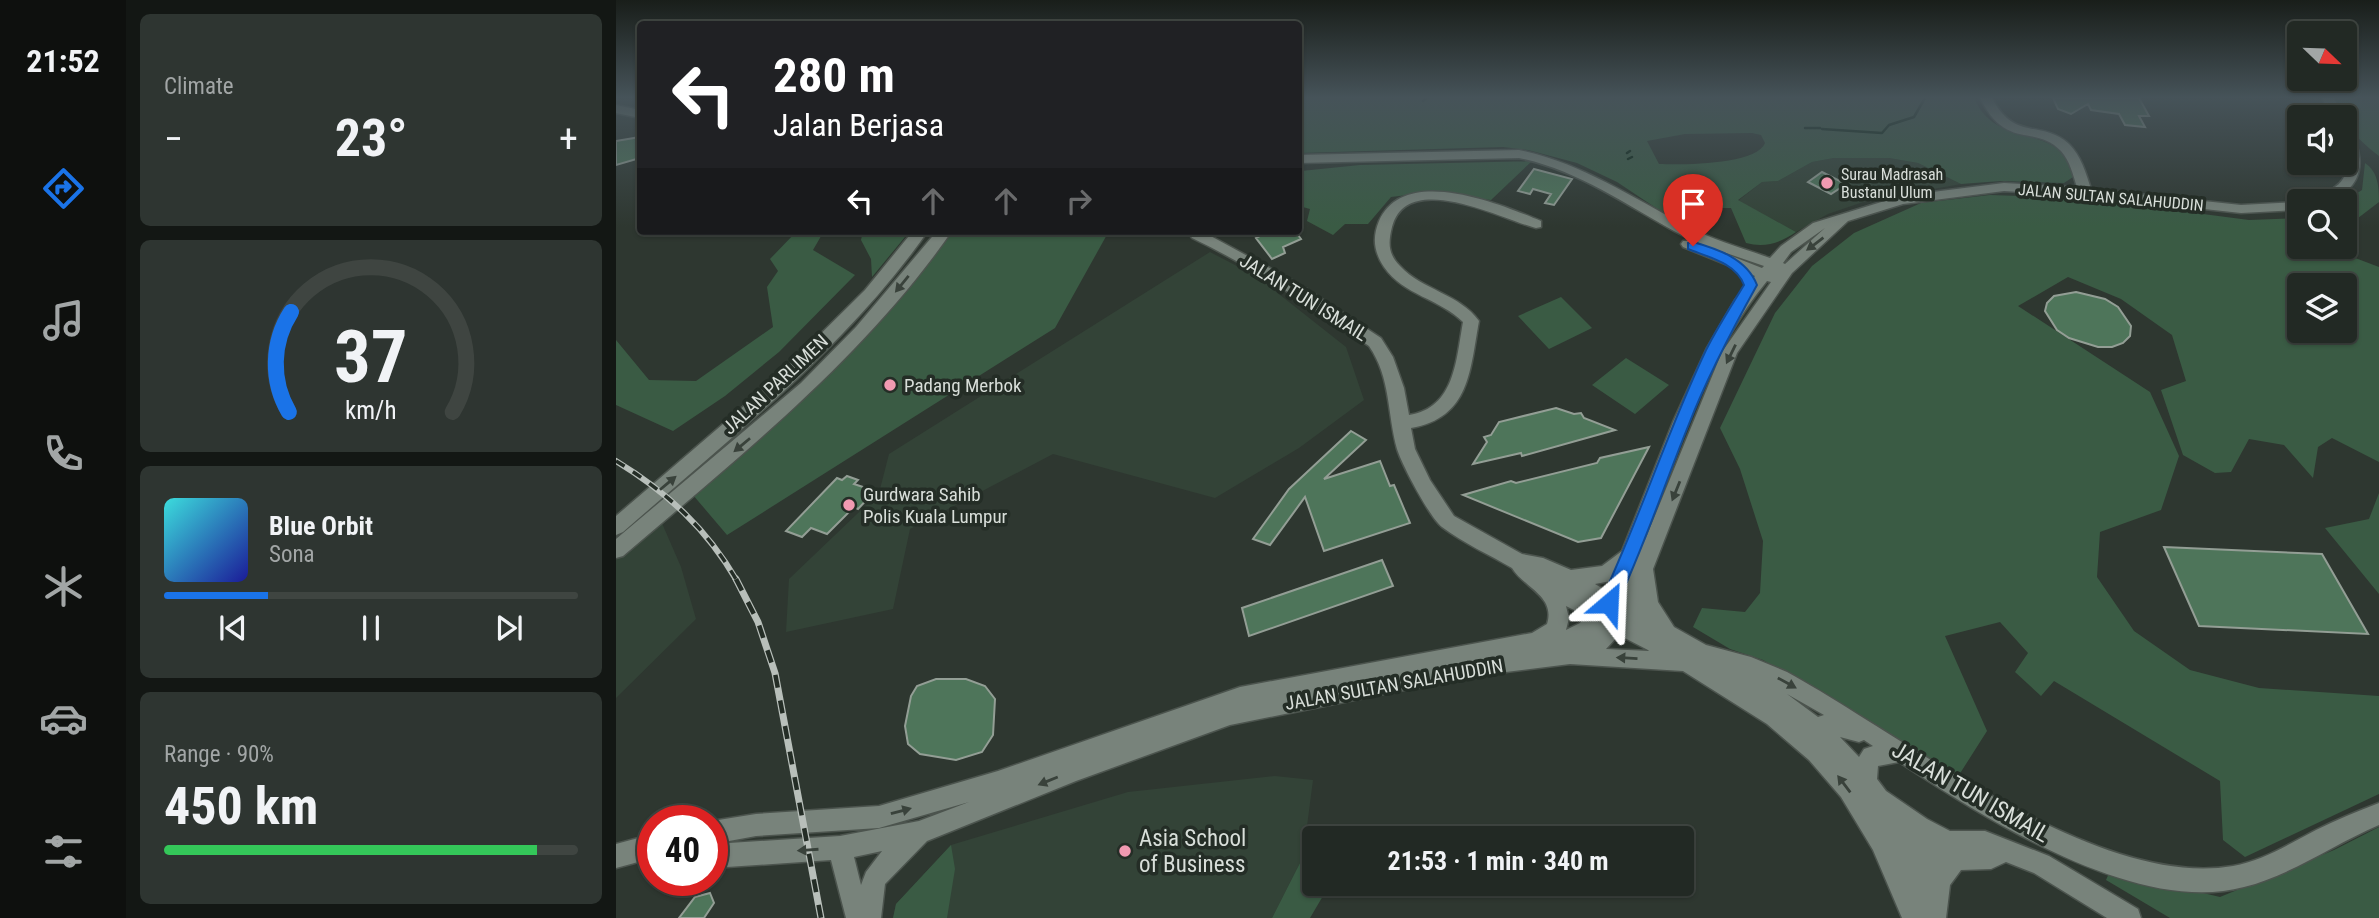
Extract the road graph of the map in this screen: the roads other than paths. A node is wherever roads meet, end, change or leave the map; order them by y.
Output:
1 (2050, 141) edge
2 (1302, 159) edge
3 (1331, 159) junction
4 (1302, 165) edge
5 (2353, 175) edge
6 (2343, 189) edge
7 (2085, 192) junction
8 (2287, 207) edge
9 (1843, 219) junction
10 (1536, 224) dead end
11 (918, 235) edge
12 (942, 235) edge
13 (1210, 235) edge
14 (1786, 249) junction
15 (1736, 257) junction
16 (1775, 272) junction
17 (1746, 296) junction
18 (1402, 424) junction
19 (616, 527) edge
20 (616, 550) edge
21 (1639, 560) junction
22 (1519, 562) junction
23 (1567, 579) junction
24 (1539, 581) junction
25 (1613, 613) junction
26 (1670, 636) junction
27 (1522, 643) junction
28 (1565, 657) junction
29 (1694, 657) junction
30 (1833, 708) junction
31 (1800, 727) junction
32 (1889, 746) junction
33 (1872, 790) junction
34 (2379, 814) edge
35 (728, 830) edge
36 (919, 833) junction
37 (840, 848) junction
38 (1952, 851) junction
39 (1895, 852) junction
40 (728, 855) edge
41 (858, 918) edge
42 (869, 918) edge
43 (1928, 918) edge
44 (2129, 918) edge

1 - 7 street
2 - 3 street
3 - 4 street
3 - 15 street
5 - 6 street
7 - 8 street, JALAN SULTAN SALAHUDDIN
7 - 9 street, JALAN SULTAN SALAHUDDIN
9 - 14 street, JALAN SULTAN SALAHUDDIN
9 -> 16 street, JALAN SULTAN SALAHUDDIN
10 - 18 street
19 -> 11 street, JALAN PARLIMEN
12 -> 20 street, JALAN PARLIMEN
13 - 18 street, JALAN TUN ISMAIL
14 - 15 street
14 - 16 street, JALAN SULTAN SALAHUDDIN
15 - 16 street
15 - 17 street
16 - 17 street, JALAN SULTAN SALAHUDDIN
16 -> 21 street, JALAN SULTAN SALAHUDDIN
17 - 21 street, JALAN SULTAN SALAHUDDIN
18 - 22 street, JALAN TUN ISMAIL
21 - 23 street
21 - 25 street, JALAN SULTAN SALAHUDDIN
21 - 26 street
22 - 23 street, JALAN TUN ISMAIL
22 - 24 street, JALAN TUN ISMAIL
23 - 25 street, JALAN TUN ISMAIL
24 - 25 street, JALAN TUN ISMAIL
24 - 27 street
25 - 26 street, JALAN TUN ISMAIL
25 - 27 street, JALAN SULTAN SALAHUDDIN
25 - 28 street, JALAN SULTAN SALAHUDDIN
25 - 29 street, JALAN TUN ISMAIL
26 - 29 street, JALAN TUN ISMAIL
35 -> 27 street, JALAN SULTAN SALAHUDDIN
29 -> 28 street
28 -> 36 street, JALAN SULTAN SALAHUDDIN
29 -> 30 street, JALAN TUN ISMAIL
29 - 31 street, JALAN TUN ISMAIL
30 - 31 street
30 - 32 street, JALAN TUN ISMAIL
31 - 32 street, JALAN TUN ISMAIL
31 - 33 street, JALAN TUN ISMAIL
39 -> 31 street, JALAN TUN ISMAIL
32 - 33 street
32 - 34 street, JALAN TUN ISMAIL
33 - 38 street
33 - 39 street, JALAN TUN ISMAIL
36 - 37 street, JALAN SULTAN SALAHUDDIN
36 - 42 street
37 -> 40 street, JALAN SULTAN SALAHUDDIN
37 - 41 street
38 - 39 street
38 - 43 street
38 - 44 street
39 - 43 street

